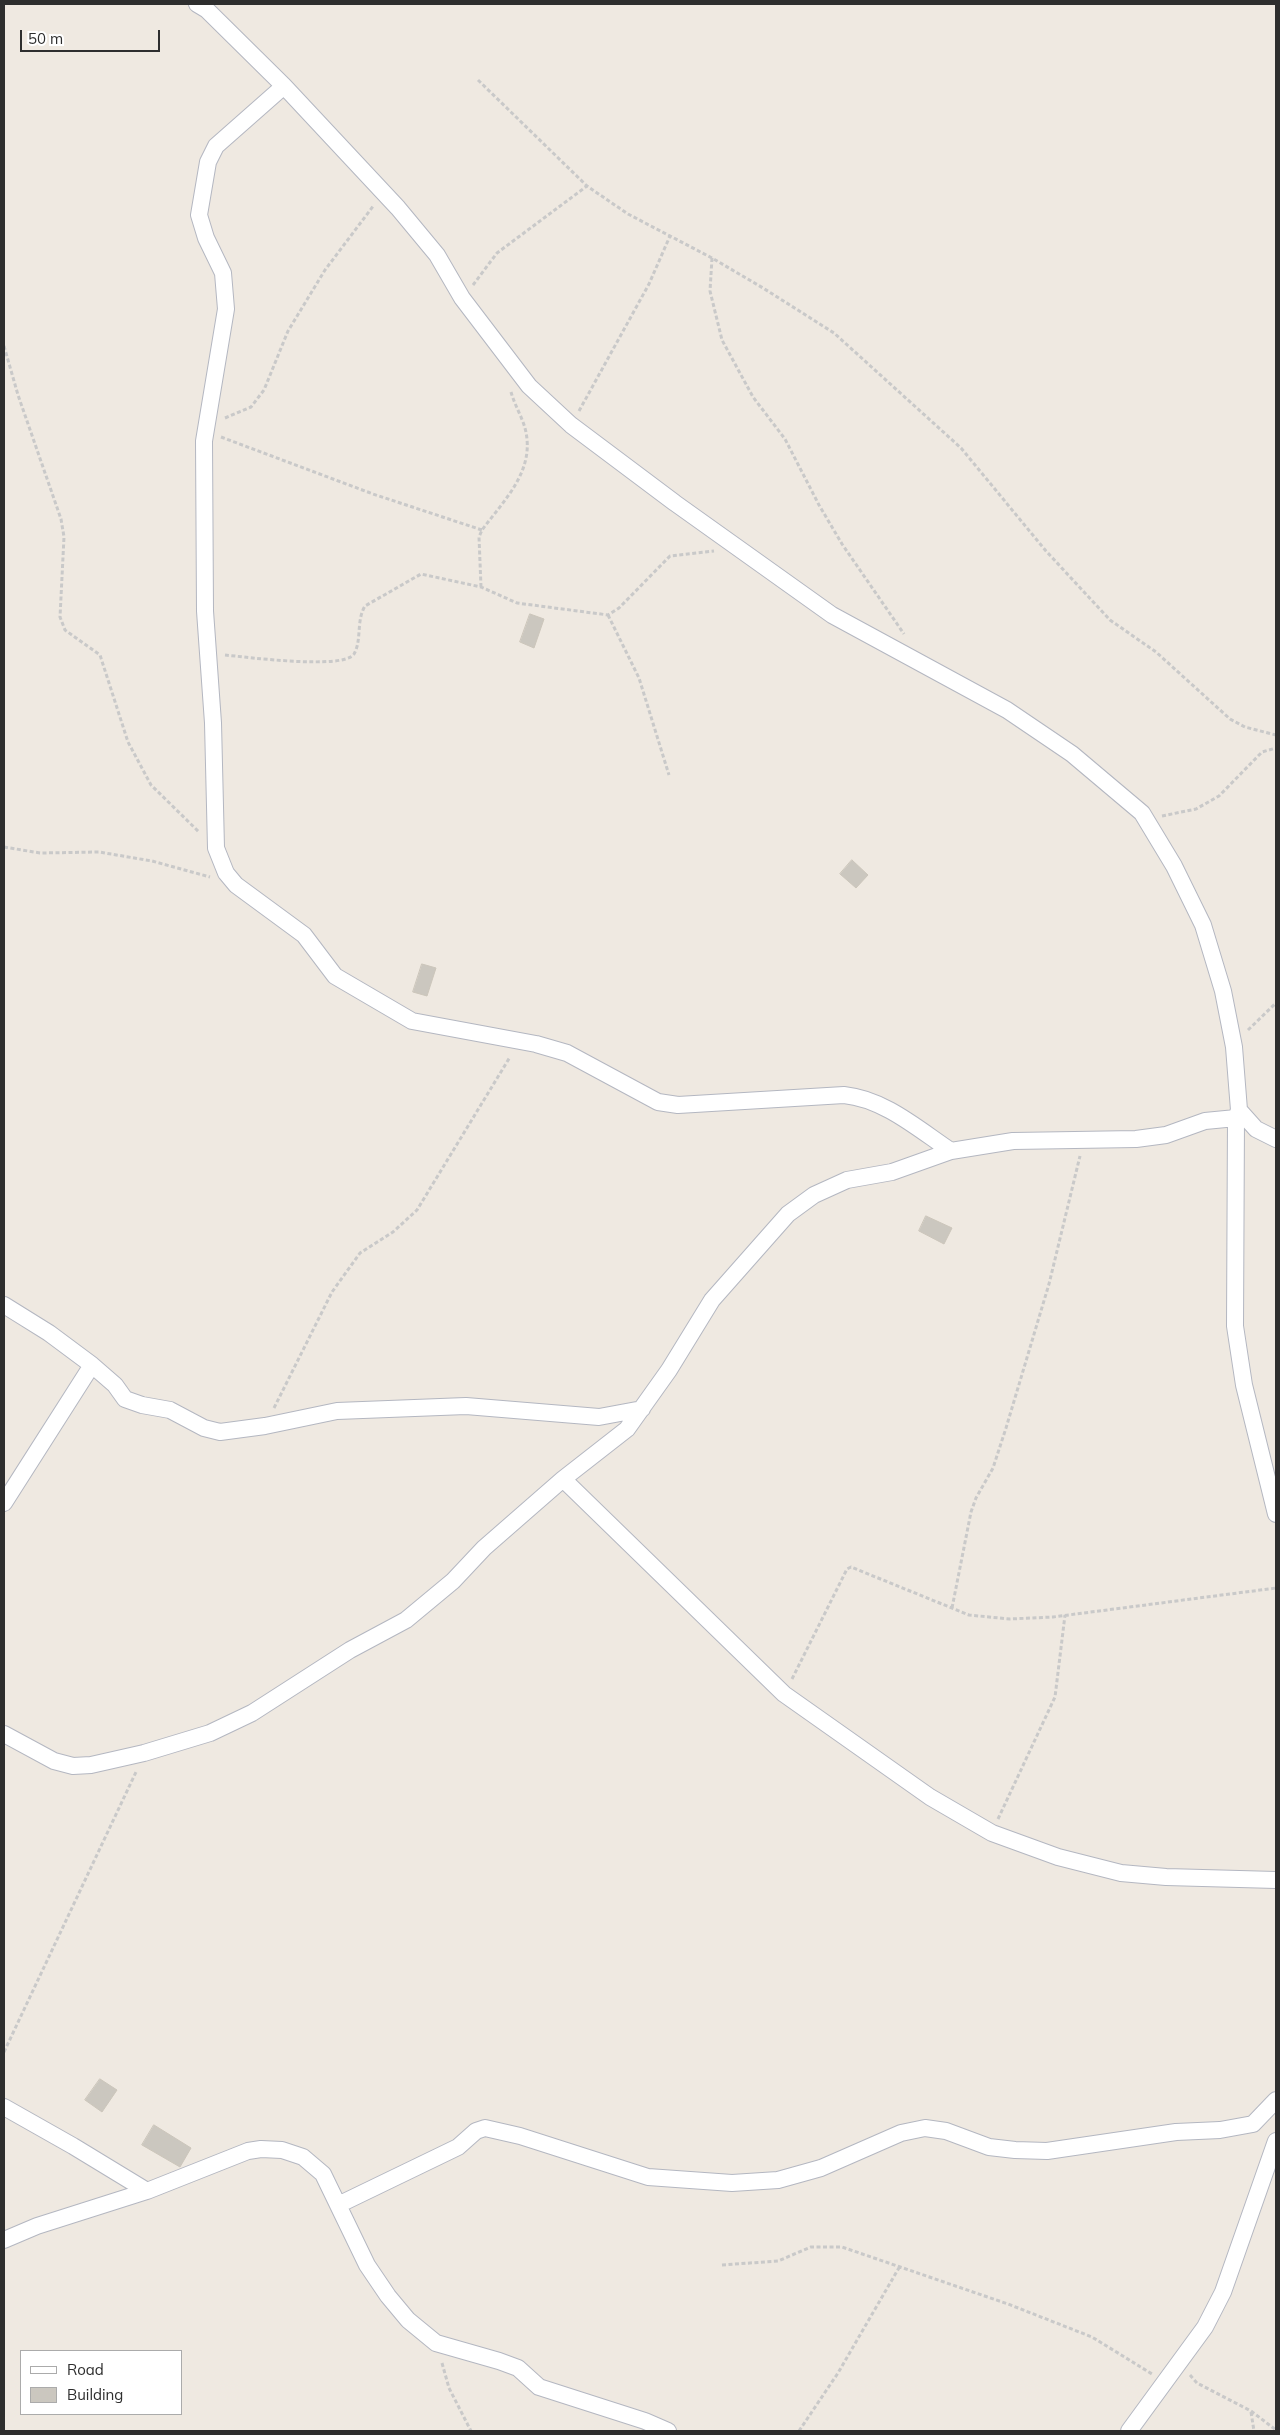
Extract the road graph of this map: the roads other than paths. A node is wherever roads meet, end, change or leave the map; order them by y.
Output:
1 (198, 4) edge
2 (284, 86) junction
3 (1237, 1114) junction
4 (1276, 1139) edge
5 (951, 1151) junction
6 (4, 1305) edge
7 (92, 1365) junction
8 (642, 1409) junction
9 (562, 1479) junction
10 (4, 1503) edge
11 (1276, 1514) edge
12 (4, 1734) edge
13 (1276, 1880) edge
14 (1276, 2100) edge
15 (4, 2107) edge
16 (1276, 2141) edge
17 (147, 2191) junction
18 (338, 2204) junction
19 (4, 2240) edge
20 (668, 2431) edge
21 (1129, 2431) edge

1 - 2 street
2 - 3 street
2 - 5 street
3 - 4 street
3 - 5 street
3 - 11 street
5 - 8 street
6 - 7 street
7 - 8 street
7 - 10 street
8 - 9 street
9 - 12 street
9 - 13 street
14 - 18 street
15 - 17 street
16 - 21 street
17 - 18 street
17 - 19 street
18 - 20 street

